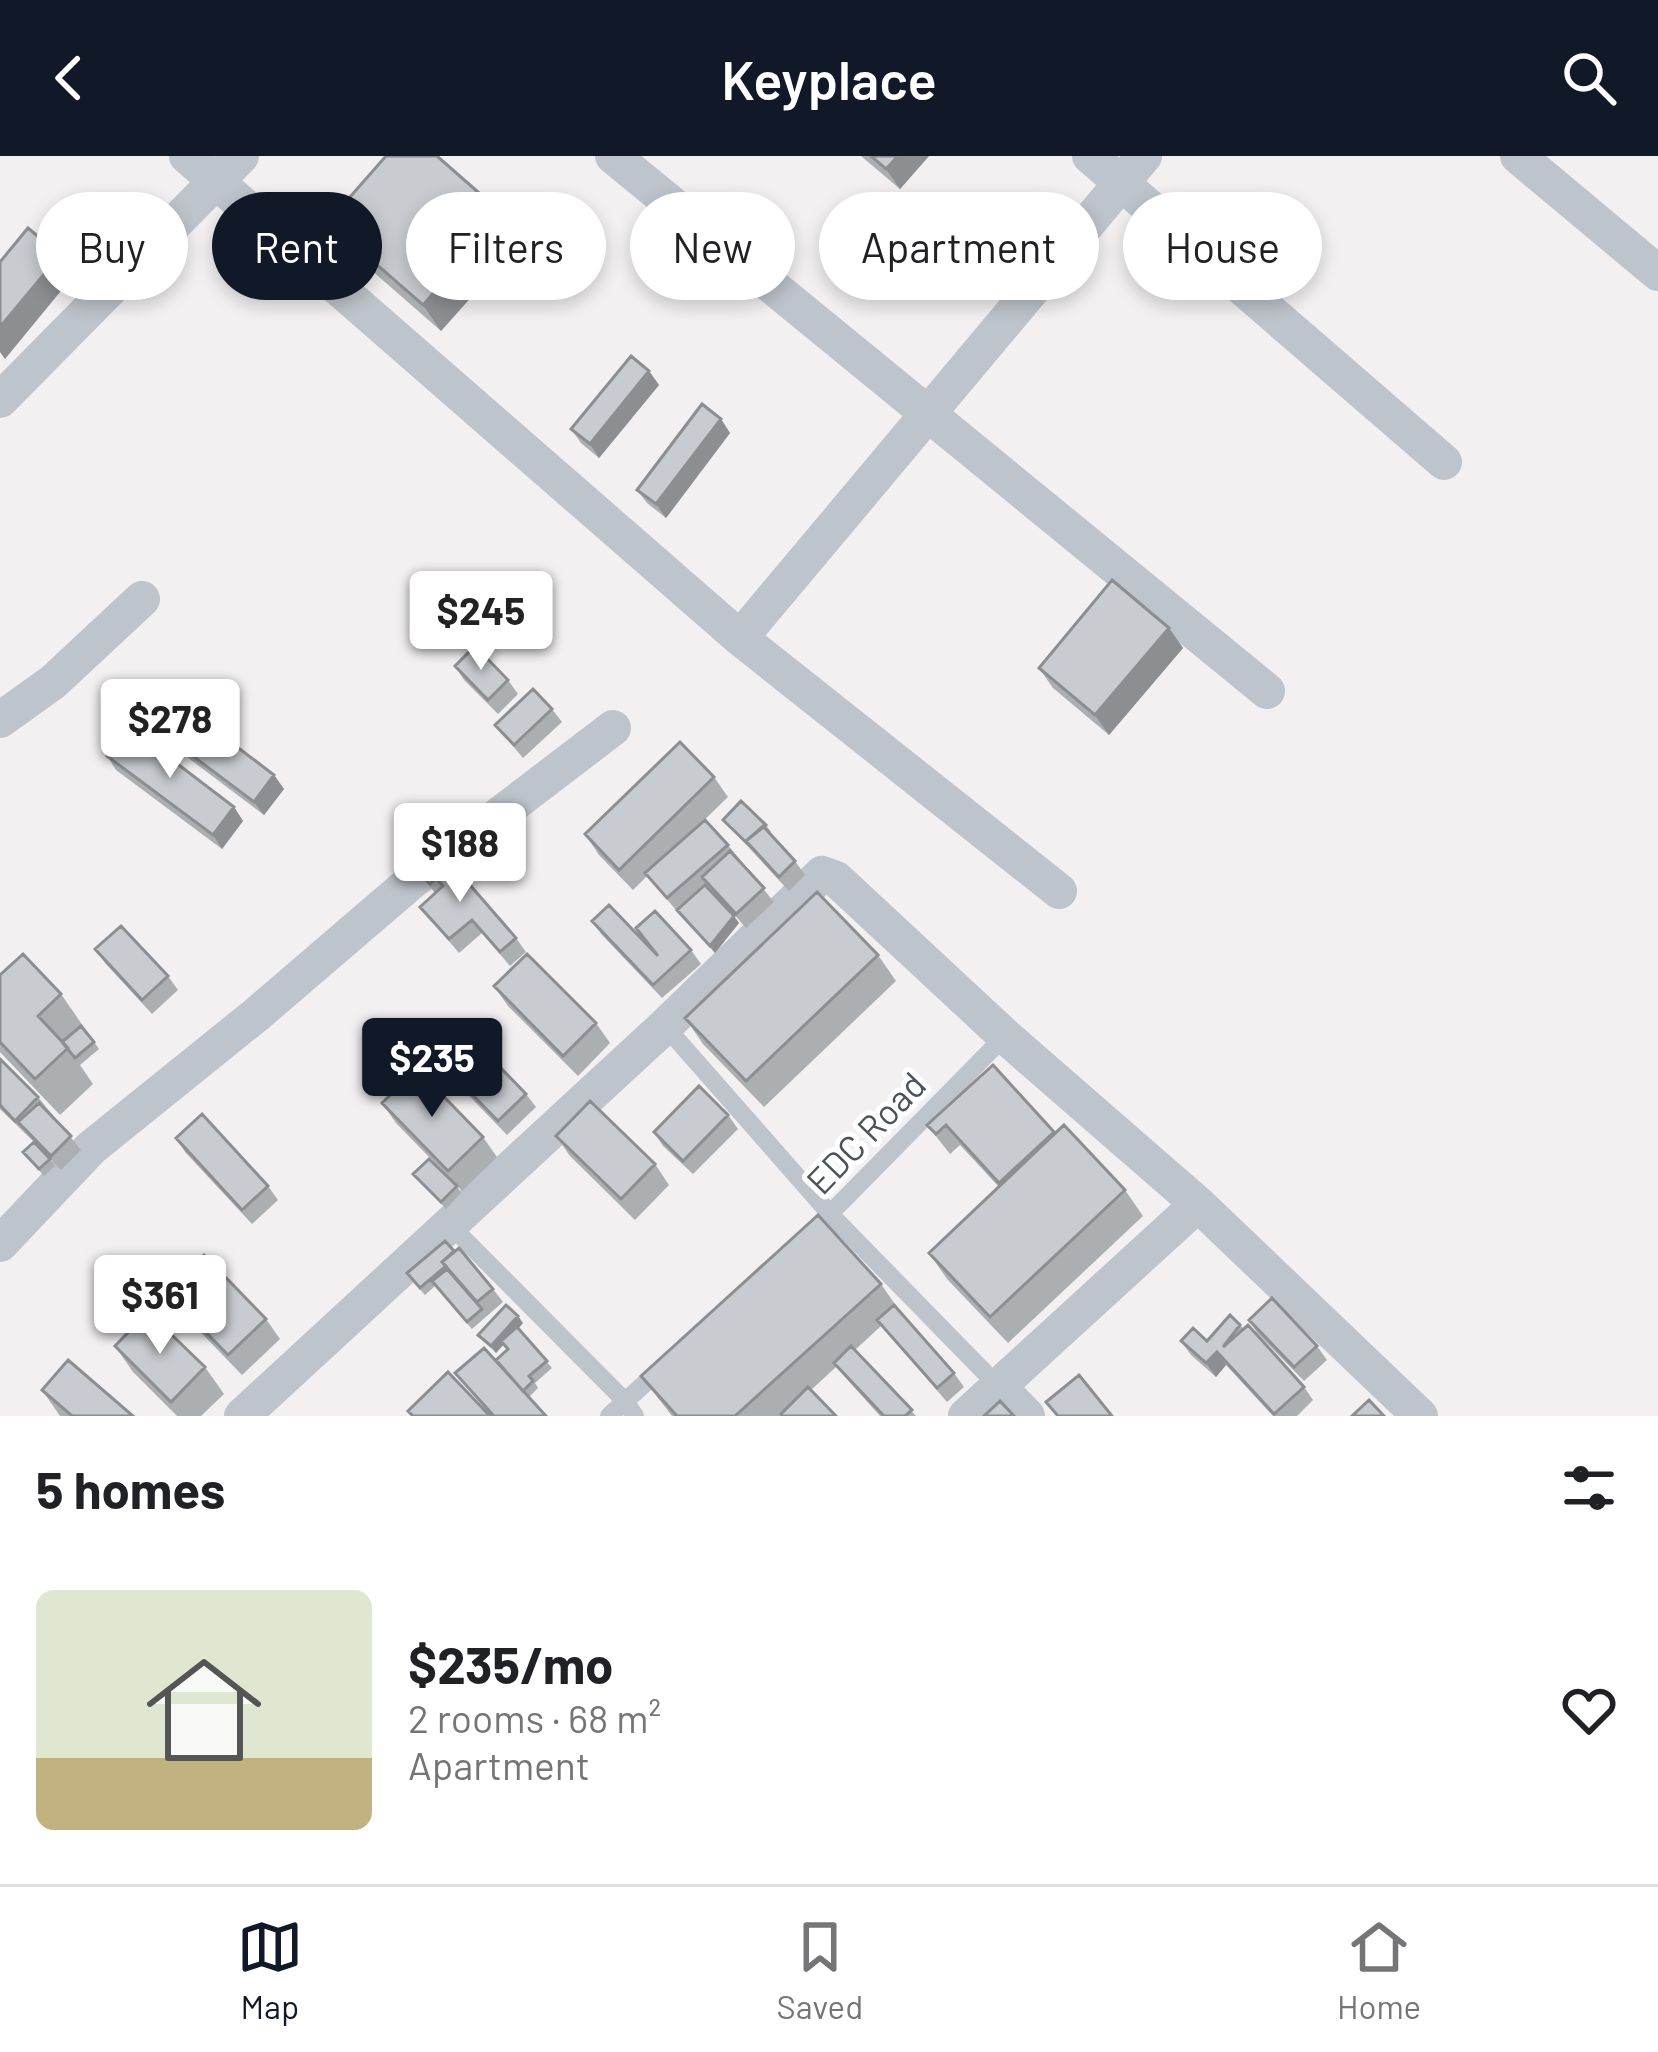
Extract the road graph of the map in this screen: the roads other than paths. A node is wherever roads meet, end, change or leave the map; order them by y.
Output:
1 (188, 156) edge
2 (613, 156) edge
3 (1090, 156) edge
4 (1518, 156) edge
5 (230, 169) edge
6 (1133, 169) edge
7 (1658, 273) edge
8 (0, 400) edge
9 (926, 413) junction
10 (1444, 462) dead end
11 (142, 598) dead end
12 (740, 638) junction
13 (1267, 691) dead end
14 (0, 720) edge
15 (613, 728) dead end
16 (1059, 891) dead end
17 (665, 1026) junction
18 (1005, 1036) junction
19 (1198, 1204) junction
20 (831, 1215) junction
21 (450, 1225) junction
22 (0, 1244) edge
23 (797, 1246) edge
24 (677, 1354) edge
25 (998, 1386) junction
26 (630, 1409) edge
27 (259, 1410) edge
28 (609, 1416) edge
29 (966, 1416) edge
30 (1027, 1416) edge
31 (1420, 1416) edge

1 - 5 street
2 - 9 street
3 - 6 street
4 - 7 street
5 - 8 street
5 - 12 street
6 - 9 street
6 - 10 street
9 - 12 street
9 - 13 street
11 - 14 street
12 - 16 street
15 - 22 street
17 - 18 street
17 - 20 lane
17 - 21 street
18 - 19 street
18 - 20 lane, EDC Road
19 - 25 street
19 - 31 street
20 - 23 lane, EDC Road
20 - 25 lane
21 - 26 lane
21 - 27 street
24 - 26 lane
25 - 29 street
25 - 30 street
26 - 28 lane

